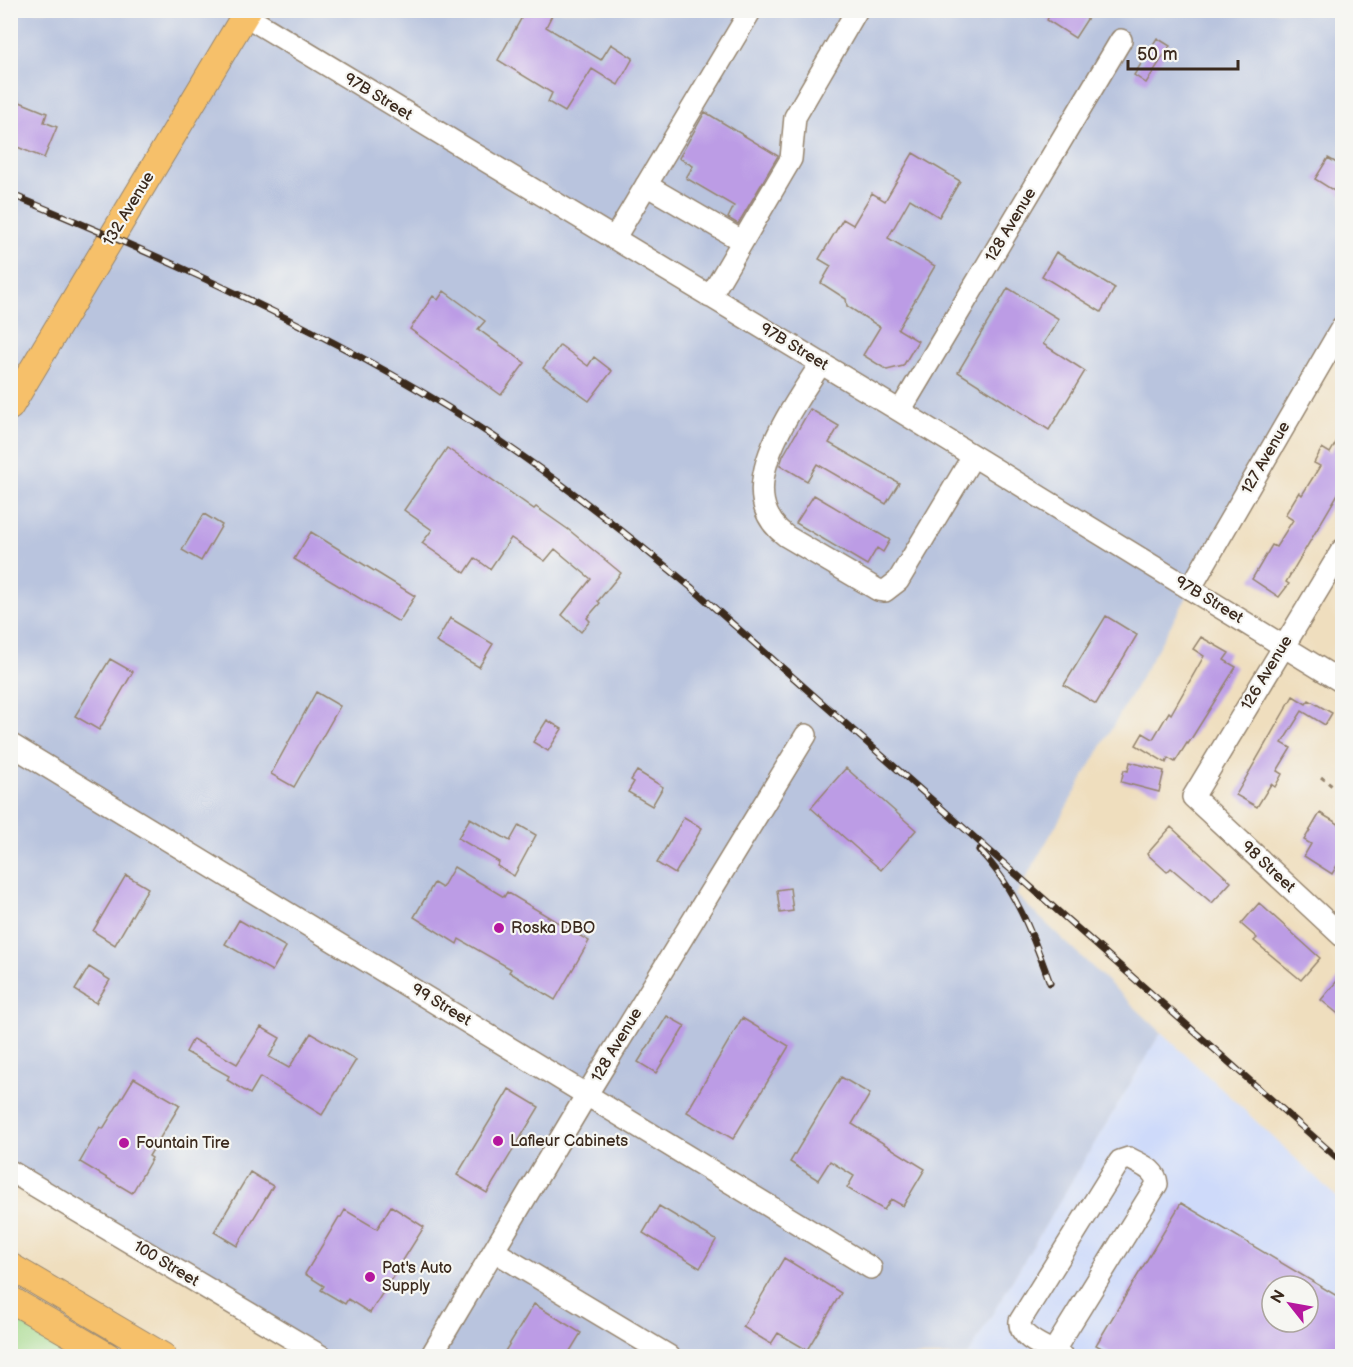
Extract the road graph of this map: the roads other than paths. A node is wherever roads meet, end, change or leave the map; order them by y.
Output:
1 (751, 10) edge
2 (857, 10) edge
3 (243, 12) edge
4 (1121, 40) dead end
5 (646, 185) junction
6 (614, 239) junction
7 (742, 241) junction
8 (710, 297) junction
9 (1342, 327) edge
10 (821, 363) junction
11 (10, 407) edge
12 (900, 411) junction
13 (973, 456) junction
14 (1342, 550) edge
15 (1190, 589) junction
16 (1284, 646) junction
17 (1342, 682) edge
18 (806, 735) dead end
19 (10, 744) edge
20 (1193, 797) joint
21 (1342, 936) edge
22 (587, 1094) junction
23 (10, 1171) edge
24 (494, 1251) junction
25 (10, 1266) edge
26 (871, 1268) dead end
27 (10, 1299) edge
28 (1055, 1355) edge
29 (108, 1356) edge
30 (163, 1356) edge
31 (321, 1356) edge
32 (431, 1356) edge
33 (669, 1356) edge

1 - 5 street
2 - 7 street
3 - 6 street, 97B Street
3 - 11 main road, 132 Avenue
4 - 12 street, 128 Avenue
5 - 6 street
5 - 7 street
6 - 8 street, 97B Street
7 - 8 street
8 - 10 street, 97B Street
9 - 15 street, 127 Avenue
10 - 12 street, 97B Street
10 - 13 street
12 - 13 street, 97B Street
13 - 15 street, 97B Street
14 - 16 street, 126 Avenue
15 - 16 street, 97B Street
16 - 17 street, 97B Street
16 - 20 street, 126 Avenue
18 - 22 street, 128 Avenue
19 - 22 street, 99 Street
20 - 21 street, 98 Street
22 - 24 street, 128 Avenue
22 - 26 street, 99 Street
23 - 31 street, 100 Street
24 - 32 street, 128 Avenue
24 - 33 street
25 - 30 main road
27 - 29 main road
28 - 28 street

